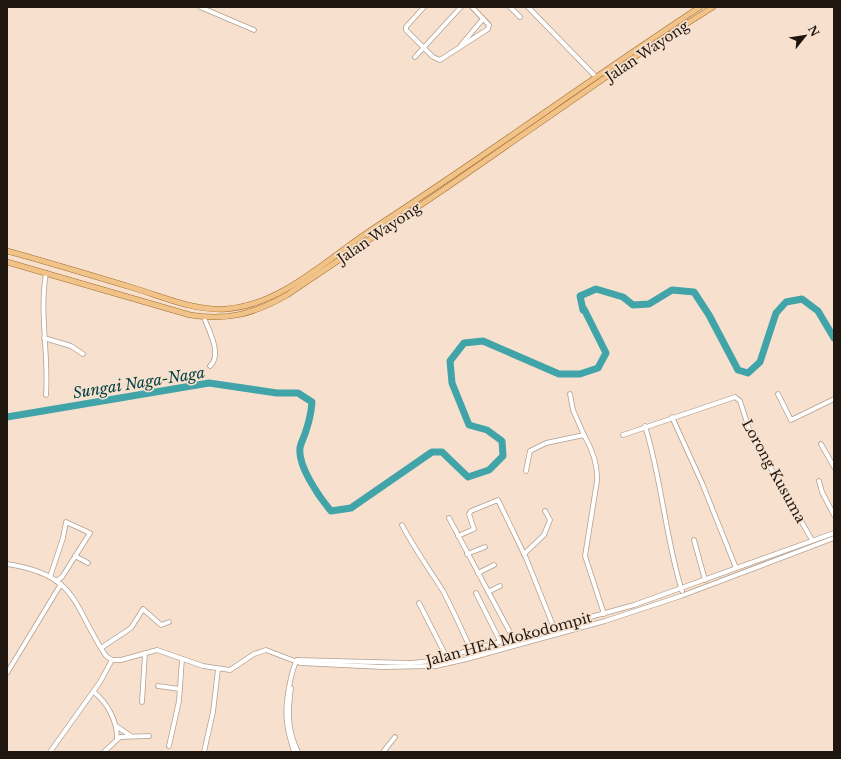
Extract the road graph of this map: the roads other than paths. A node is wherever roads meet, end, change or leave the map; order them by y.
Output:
1 (200, 7) edge
2 (424, 7) edge
3 (459, 7) edge
4 (472, 7) edge
5 (510, 7) edge
6 (528, 7) edge
7 (700, 7) edge
8 (713, 7) edge
9 (692, 10) edge
10 (520, 18) dead end
11 (483, 19) junction
12 (254, 30) dead end
13 (422, 47) junction
14 (459, 48) junction
15 (415, 57) dead end
16 (596, 77) junction
17 (7, 251) edge
18 (7, 262) edge
19 (46, 273) junction
20 (204, 317) junction
21 (44, 338) junction
22 (83, 354) dead end
23 (210, 366) dead end
24 (570, 394) dead end
25 (778, 394) dead end
26 (46, 395) dead end
27 (834, 399) edge
28 (672, 417) junction
29 (645, 426) junction
30 (584, 435) junction
31 (623, 435) dead end
32 (821, 444) dead end
33 (834, 467) edge
34 (526, 471) dead end
35 (819, 481) dead end
36 (545, 511) dead end
37 (834, 515) edge
38 (449, 518) dead end
39 (402, 525) dead end
40 (834, 533) edge
41 (458, 536) junction
42 (834, 538) edge
43 (694, 540) dead end
44 (812, 540) junction
45 (485, 547) dead end
46 (788, 549) junction
47 (467, 554) junction
48 (524, 554) junction
49 (790, 554) junction
50 (75, 556) junction
51 (7, 564) edge
52 (88, 564) dead end
53 (494, 565) dead end
54 (736, 568) junction
55 (478, 573) junction
56 (50, 577) junction
57 (705, 580) junction
58 (56, 581) junction
59 (61, 584) junction
60 (500, 586) dead end
61 (681, 589) junction
62 (488, 592) junction
63 (476, 593) dead end
64 (683, 595) junction
65 (419, 603) dead end
66 (604, 614) junction
67 (586, 620) junction
68 (169, 622) dead end
69 (588, 625) junction
70 (554, 628) junction
71 (547, 630) junction
72 (549, 636) junction
73 (513, 638) junction
74 (500, 641) junction
75 (101, 648) junction
76 (471, 650) junction
77 (145, 653) junction
78 (447, 658) junction
79 (182, 659) junction
80 (112, 660) junction
81 (297, 660) junction
82 (218, 668) junction
83 (7, 673) edge
84 (158, 686) dead end
85 (180, 690) junction
86 (94, 692) junction
87 (142, 702) dead end
88 (116, 726) junction
89 (131, 736) junction
90 (149, 736) dead end
91 (395, 737) dead end
92 (117, 738) junction
93 (169, 746) dead end
94 (50, 752) edge
95 (104, 752) edge
96 (204, 752) edge
97 (294, 752) edge
98 (298, 752) edge
99 (383, 752) edge

1 - 12 street
2 - 13 street
3 - 13 street
4 - 11 street
5 - 10 street
6 - 16 street
7 - 9 main road, Jalan Wayong
8 - 20 main road, Jalan Wayong
9 - 16 main road, Jalan Wayong
11 - 14 street
11 - 14 street
13 - 14 street
13 - 15 street
16 - 17 main road, Jalan Wayong
18 - 19 main road, Jalan Wayong
19 - 20 main road, Jalan Wayong
19 - 21 street
20 - 23 street
21 - 22 street
21 - 26 street
24 - 30 street
25 - 27 street
28 - 29 street
28 - 44 street, Lorong Kusuma
28 - 54 street
29 - 31 street
29 - 61 street
30 - 34 street
30 - 66 street
32 - 33 street
35 - 37 street
36 - 48 street
38 - 41 street
39 - 76 street
40 - 44 street, Jalan HEA Mokodompit
41 - 47 street
41 - 48 street
42 - 49 street, Jalan HEA Mokodompit
43 - 57 street
44 - 46 street, Jalan HEA Mokodompit
45 - 47 street
46 - 49 street
46 - 54 street, Jalan HEA Mokodompit
47 - 55 street
48 - 70 street
49 - 64 street, Jalan HEA Mokodompit
50 - 52 street
50 - 56 street
50 - 58 street
51 - 56 street
53 - 55 street
54 - 57 street, Jalan HEA Mokodompit
55 - 62 street
56 - 58 street
57 - 61 street, Jalan HEA Mokodompit
58 - 59 street
59 - 75 street
59 - 83 street
60 - 62 street
61 - 64 street
61 - 66 street, Jalan HEA Mokodompit
62 - 73 street
63 - 74 street
64 - 69 street, Jalan HEA Mokodompit
65 - 78 street
66 - 67 street, Jalan HEA Mokodompit
67 - 69 street
67 - 70 street, Jalan HEA Mokodompit
68 - 75 street
69 - 72 street, Jalan HEA Mokodompit
70 - 71 street, Jalan HEA Mokodompit
71 - 72 street
71 - 73 street, Jalan HEA Mokodompit
72 - 81 street, Jalan HEA Mokodompit
73 - 74 street, Jalan HEA Mokodompit
74 - 76 street, Jalan HEA Mokodompit
75 - 80 street
76 - 78 street, Jalan HEA Mokodompit
77 - 79 street
77 - 80 street
77 - 87 street
78 - 81 street, Jalan HEA Mokodompit
79 - 82 street
79 - 85 street
80 - 86 street
81 - 82 street
81 - 97 street
81 - 98 street
82 - 96 street
84 - 85 street
85 - 93 street
86 - 88 street
86 - 94 street
88 - 89 street
88 - 92 street
89 - 90 street
89 - 92 street
91 - 99 street
92 - 95 street

